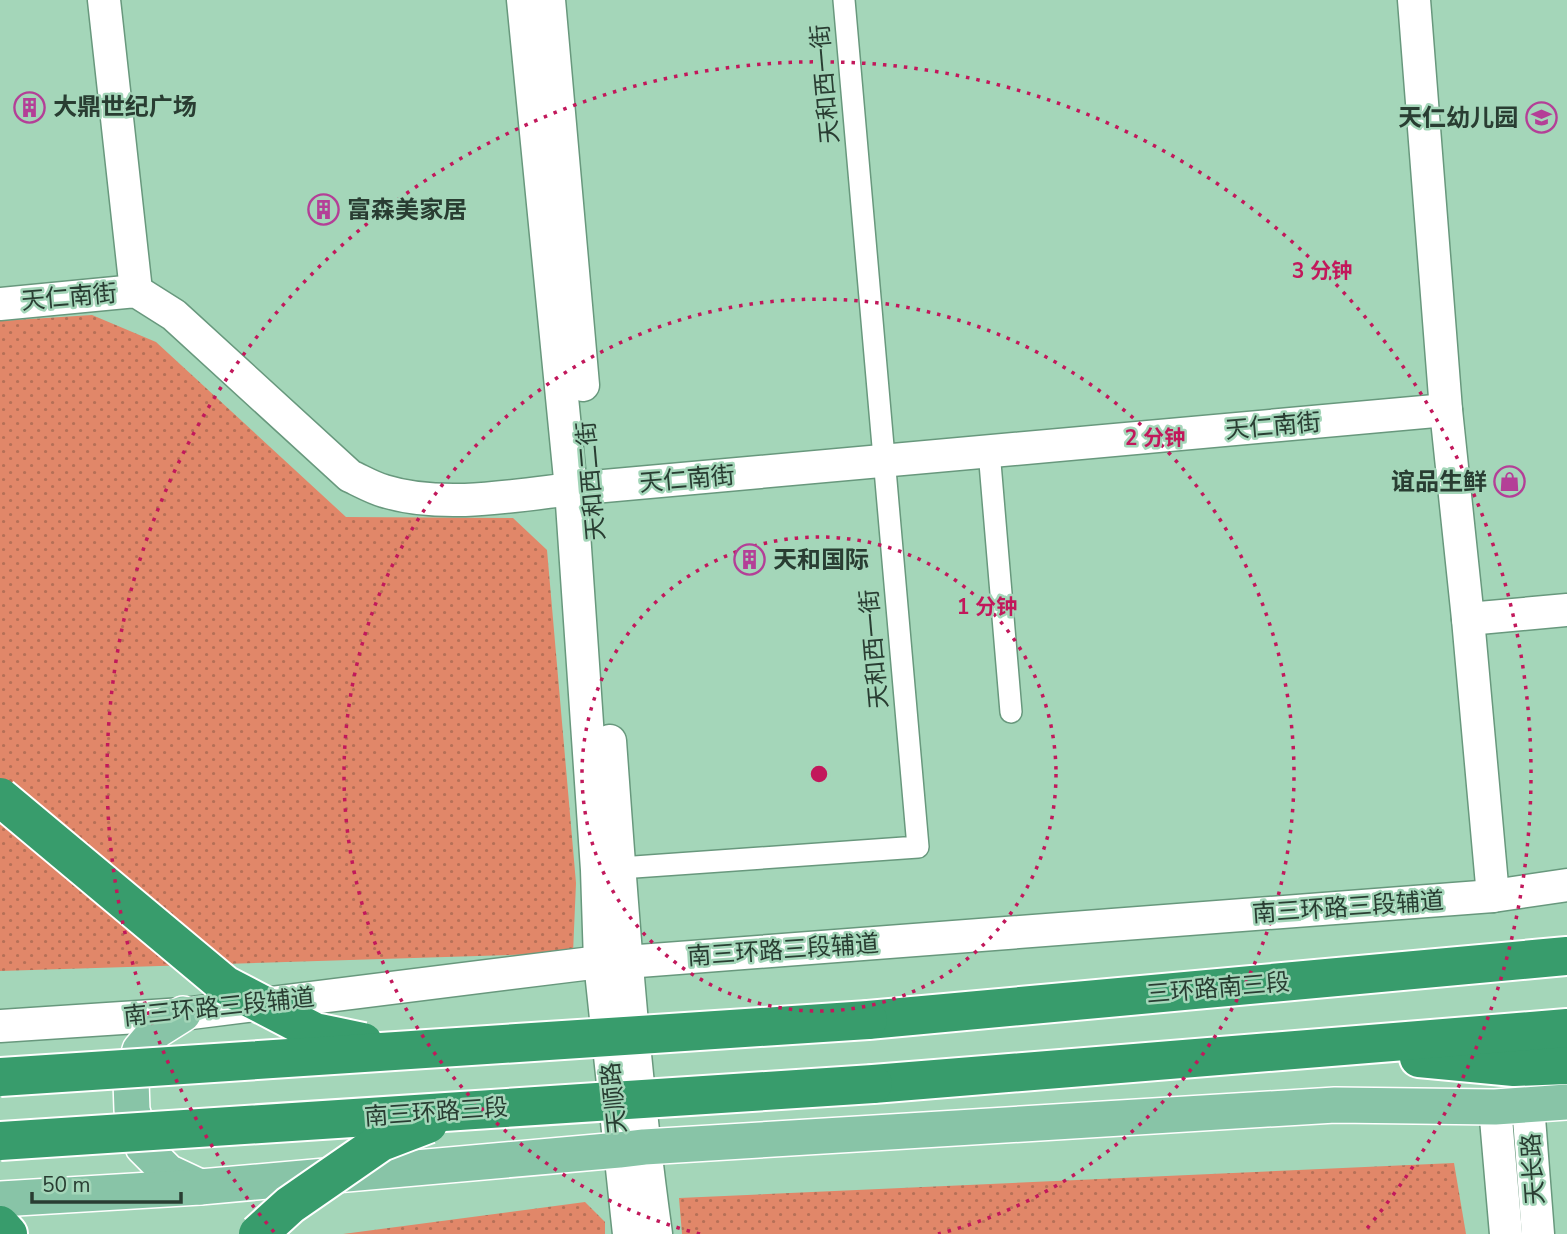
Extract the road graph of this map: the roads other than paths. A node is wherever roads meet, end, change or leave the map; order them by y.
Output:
1 (104, 0) edge
2 (523, 0) edge
3 (549, 0) edge
4 (844, 0) edge
5 (1414, 0) edge
6 (135, 291) junction
7 (0, 304) edge
8 (1446, 410) junction
9 (989, 451) junction
10 (884, 461) junction
11 (582, 488) junction
12 (1567, 610) edge
13 (1468, 619) junction
14 (1011, 712) dead end
15 (0, 797) edge
16 (608, 869) junction
17 (1567, 885) edge
18 (1493, 896) junction
19 (1567, 956) edge
20 (613, 962) junction
21 (183, 1014) junction
22 (0, 1026) edge
23 (1567, 1028) edge
24 (1323, 1048) junction
25 (402, 1051) junction
26 (1567, 1065) edge
27 (0, 1077) edge
28 (1567, 1102) edge
29 (1512, 1106) junction
30 (466, 1110) junction
31 (0, 1141) edge
32 (632, 1149) junction
33 (200, 1187) junction
34 (0, 1199) edge
35 (0, 1225) edge
36 (8, 1234) edge
37 (258, 1234) edge
38 (629, 1234) edge
39 (656, 1234) edge
40 (1506, 1234) edge
41 (1538, 1234) edge

1 - 6 street
2 - 11 street, 天和西二街
3 - 11 street, 天和西二街
4 - 10 street, 天和西一街
5 - 8 street
6 - 7 street, 天仁南街
6 - 11 street, 天仁南街
8 - 9 street, 天仁南街
8 - 13 street
9 - 10 street, 天仁南街
9 - 14 street
10 - 11 street, 天仁南街
10 - 16 street, 天和西一街
11 - 16 street, 天和西二街
12 - 13 street
13 - 18 street
15 - 25 highway, bridge
16 - 20 street, 天和西二街
17 - 18 street, 南三环路三段辅道
18 - 20 street, 南三环路三段辅道
19 - 25 highway, 三环路南三段, bridge
20 - 21 street, 南三环路三段辅道
20 - 32 street, 天顺路
21 - 22 street, 南三环路三段辅道
21 - 33 main road
23 - 24 highway
24 - 26 highway
24 - 30 highway, 南三环路三段, bridge
25 - 27 highway, bridge
28 - 29 main road
29 - 32 main road
29 - 40 street, 天长路
29 - 41 street, 天长路
30 - 31 highway, 南三环路三段, bridge
30 - 37 highway, bridge
32 - 33 main road
32 - 38 street, 天顺路
32 - 39 street, 天顺路
33 - 34 main road
35 - 36 highway

